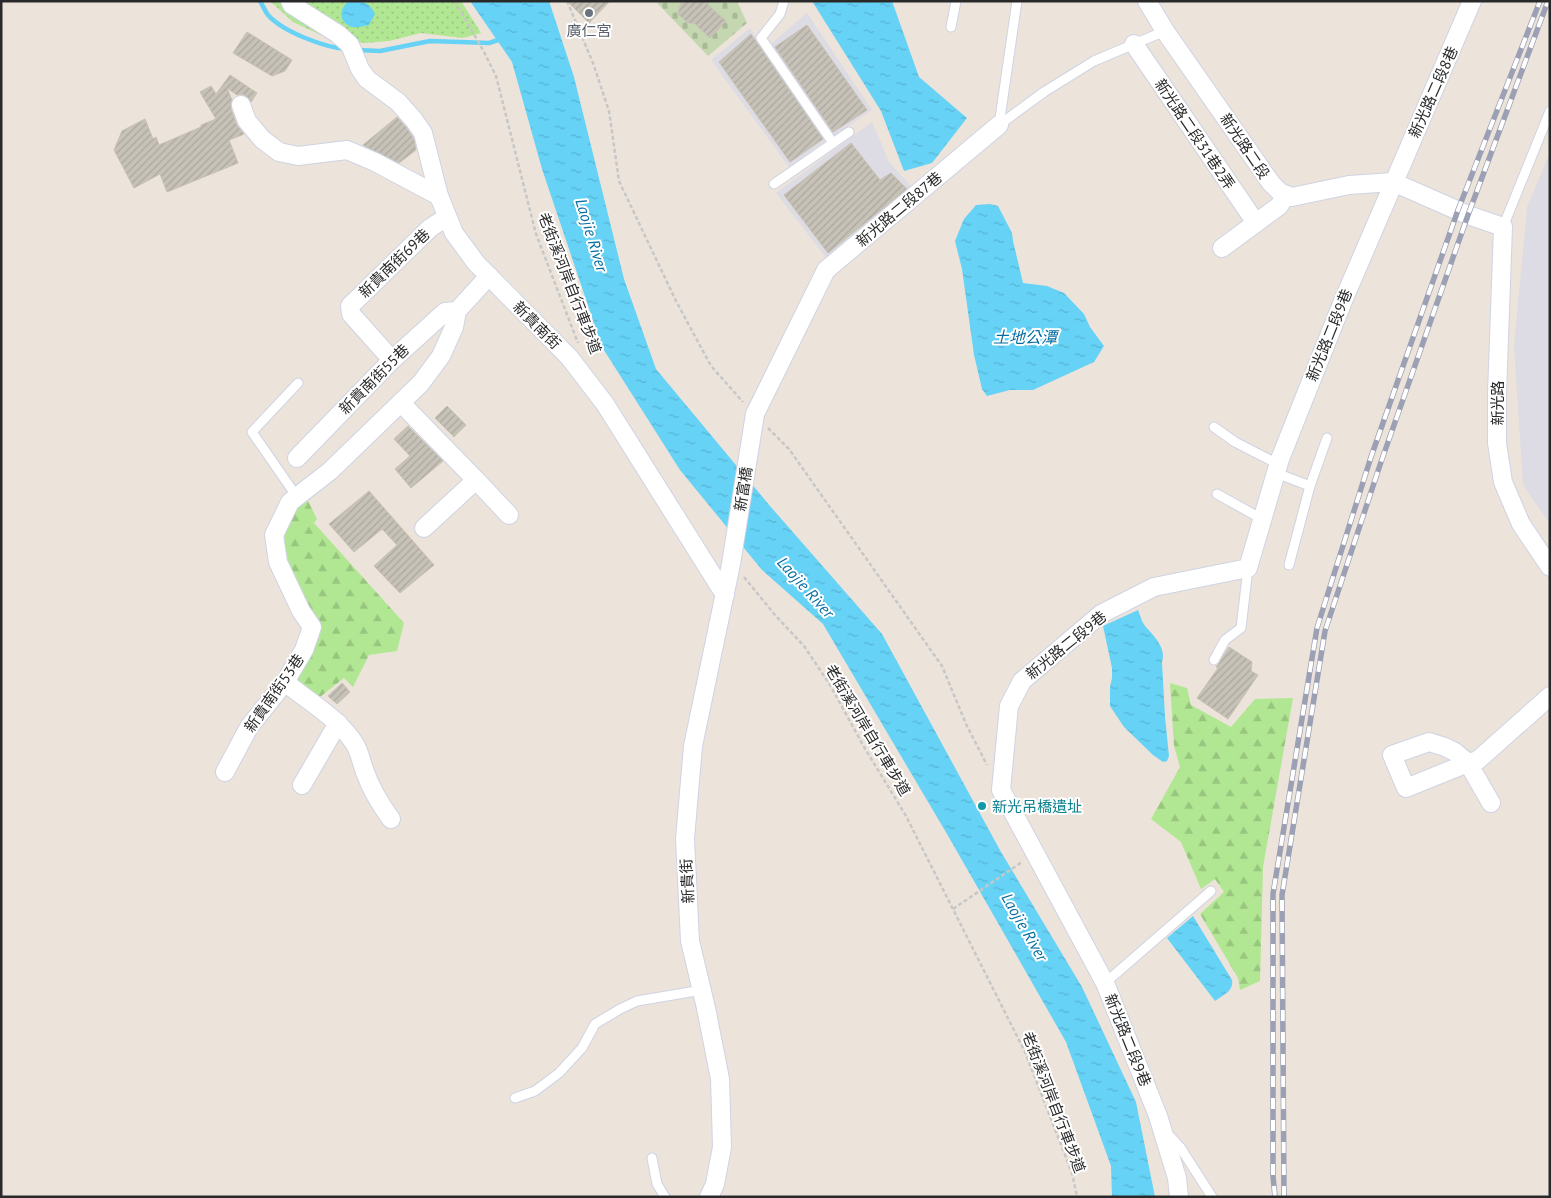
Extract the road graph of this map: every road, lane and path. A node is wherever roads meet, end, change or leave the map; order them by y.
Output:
1 (290, 1) edge
2 (455, 1) edge
3 (784, 1) edge
4 (956, 1) edge
5 (1017, 1) edge
6 (1147, 1) edge
7 (1472, 1) edge
8 (951, 26) dead end
9 (1165, 31) junction
10 (1134, 44) junction
11 (241, 105) dead end
12 (1550, 111) edge
13 (999, 125) junction
14 (849, 132) dead end
15 (833, 143) junction
16 (1393, 182) junction
17 (774, 184) dead end
18 (1286, 195) junction
19 (438, 196) junction
20 (448, 218) junction
21 (1256, 223) junction
22 (1503, 227) junction
23 (1222, 248) dead end
24 (489, 276) junction
25 (457, 311) junction
26 (580, 348) dead end
27 (392, 360) junction
28 (298, 383) dead end
29 (401, 402) junction
30 (755, 414) joint
31 (1214, 428) dead end
32 (1327, 438) dead end
33 (297, 458) dead end
34 (1277, 469) junction
35 (476, 480) junction
36 (1310, 486) junction
37 (1217, 494) dead end
38 (296, 497) junction
39 (509, 515) dead end
40 (1262, 520) junction
41 (424, 528) dead end
42 (1289, 566) dead end
43 (1550, 567) edge
44 (1248, 568) junction
45 (737, 570) junction
46 (725, 595) junction
47 (1214, 660) dead end
48 (285, 682) junction
49 (1550, 696) edge
50 (338, 723) junction
51 (225, 772) dead end
52 (302, 785) dead end
53 (1491, 803) dead end
54 (391, 819) dead end
55 (1024, 861) dead end
56 (1211, 890) dead end
57 (953, 909) junction
58 (1105, 983) junction
59 (702, 990) junction
60 (515, 1098) dead end
61 (1161, 1127) junction
62 (652, 1158) dead end
63 (665, 1197) edge
64 (709, 1197) edge
65 (1077, 1197) edge
66 (1180, 1197) edge
67 (1212, 1197) edge

1 - 19 street, 新貴南街
2 - 26 path, 老街溪河岸自行車步道
3 - 15 lane
4 - 8 lane
5 - 13 lane
6 - 9 street, 新光路二段
7 - 16 street, 新光路二段8巷
9 - 10 lane
9 - 18 street, 新光路二段
10 - 13 lane
10 - 21 street, 新光路二段31巷2弄
11 - 19 street
12 - 22 lane
13 - 30 street, 新光路二段87巷
14 - 15 lane
15 - 17 lane
16 - 18 street
16 - 22 street
16 - 34 street, 新光路二段9巷
18 - 21 street
19 - 20 street, 新貴南街
20 - 24 street, 新貴南街
20 - 27 street, 新貴南街69巷
21 - 23 street
22 - 43 street, 新光路
24 - 25 street, 新貴南街53巷
24 - 46 street, 新貴南街
25 - 27 street, 新貴南街55巷
25 - 29 street, 新貴南街53巷
27 - 33 street, 新貴南街55巷
28 - 38 lane
29 - 35 street
29 - 38 street, 新貴南街53巷
30 - 45 street, 新富橋
31 - 34 lane
32 - 36 lane
34 - 36 lane
34 - 40 street, 新光路二段9巷
35 - 39 street
35 - 41 street
36 - 42 lane
37 - 40 lane
38 - 48 street, 新貴南街53巷
40 - 44 street, 新光路二段9巷
44 - 47 lane
44 - 58 street, 新光路二段9巷
45 - 46 street, 新貴街
45 - 57 path, 老街溪河岸自行車步道
46 - 59 street, 新貴街
48 - 50 street
48 - 51 street, 新貴南街53巷
49 - 53 street
50 - 52 street
50 - 54 street
55 - 57 path
56 - 58 lane
57 - 65 path, 老街溪河岸自行車步道
58 - 61 street, 新光路二段9巷
59 - 60 lane
59 - 64 street, 新貴街
61 - 66 street, 新光路二段9巷
61 - 67 lane
62 - 63 lane

